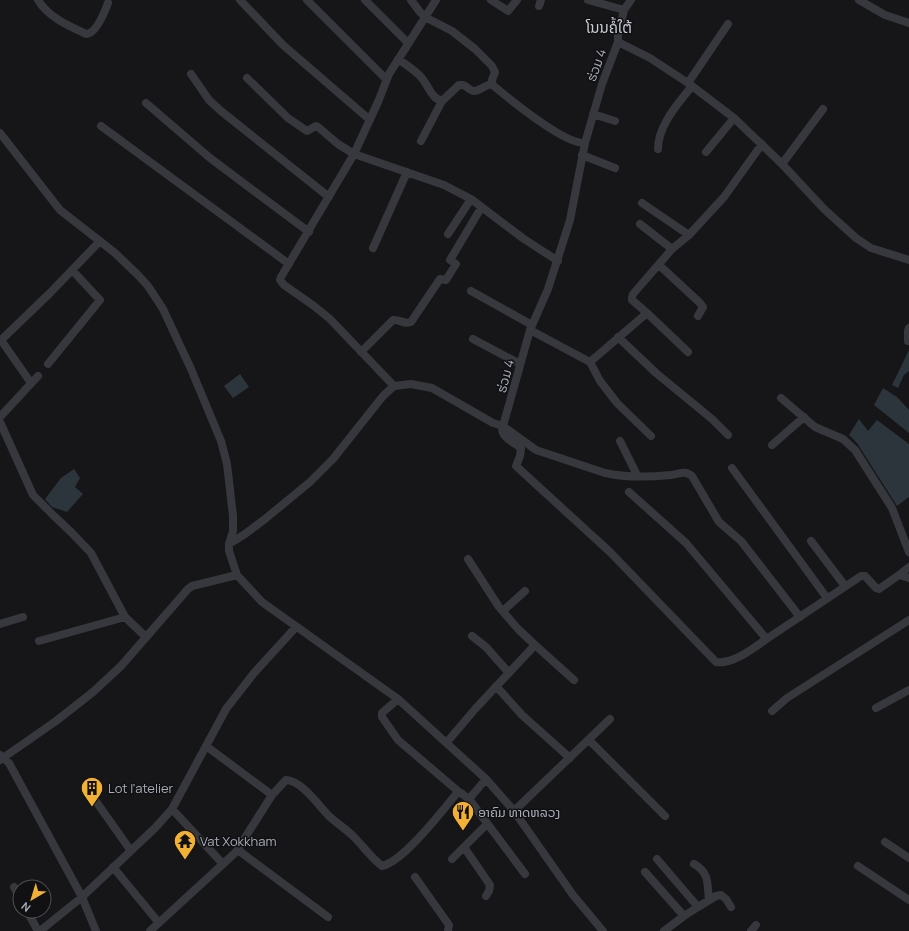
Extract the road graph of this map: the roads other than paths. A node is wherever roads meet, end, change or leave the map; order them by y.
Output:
1 (38, 0) edge
2 (240, 0) edge
3 (307, 0) edge
4 (365, 0) edge
5 (411, 0) edge
6 (436, 0) edge
7 (491, 0) edge
8 (517, 0) edge
9 (588, 0) edge
10 (631, 0) edge
11 (859, 0) edge
12 (108, 2) dead end
13 (624, 10) junction
14 (426, 17) junction
15 (728, 24) dead end
16 (909, 24) edge
17 (618, 42) junction
18 (408, 43) junction
19 (398, 58) junction
20 (191, 74) dead end
21 (247, 78) dead end
22 (386, 79) junction
23 (492, 84) junction
24 (690, 84) junction
25 (442, 101) junction
26 (146, 103) dead end
27 (823, 109) dead end
28 (593, 114) junction
29 (734, 118) junction
30 (370, 120) junction
31 (615, 120) dead end
32 (101, 126) dead end
33 (0, 133) edge
34 (422, 141) dead end
35 (585, 143) junction
36 (762, 144) junction
37 (658, 148) dead end
38 (706, 152) dead end
39 (354, 154) junction
40 (582, 156) junction
41 (782, 164) junction
42 (615, 168) dead end
43 (407, 172) junction
44 (329, 197) junction
45 (471, 199) junction
46 (642, 203) dead end
47 (481, 208) junction
48 (640, 224) dead end
49 (309, 232) junction
50 (448, 234) dead end
51 (689, 235) junction
52 (100, 241) junction
53 (373, 248) dead end
54 (672, 249) junction
55 (909, 260) edge
56 (558, 261) junction
57 (289, 264) junction
58 (659, 265) junction
59 (72, 270) junction
60 (471, 291) dead end
61 (647, 313) junction
62 (698, 316) dead end
63 (531, 327) junction
64 (909, 328) edge
65 (618, 337) junction
66 (473, 339) dead end
67 (1, 341) edge
68 (908, 341) edge
69 (361, 352) junction
70 (688, 352) dead end
71 (590, 362) junction
72 (48, 364) dead end
73 (520, 364) junction
74 (38, 376) dead end
75 (31, 383) junction
76 (394, 386) junction
77 (781, 398) dead end
78 (0, 417) edge
79 (804, 417) junction
80 (0, 422) edge
81 (503, 426) junction
82 (728, 434) dead end
83 (650, 436) dead end
84 (620, 441) dead end
85 (522, 444) junction
86 (772, 445) dead end
87 (732, 468) dead end
88 (636, 476) junction
89 (629, 492) dead end
90 (811, 541) dead end
91 (907, 541) edge
92 (229, 544) junction
93 (909, 552) edge
94 (468, 559) dead end
95 (909, 567) edge
96 (237, 574) junction
97 (899, 575) junction
98 (909, 578) edge
99 (845, 586) junction
100 (525, 591) dead end
101 (827, 598) junction
102 (503, 611) junction
103 (23, 617) dead end
104 (125, 617) junction
105 (800, 617) junction
106 (909, 620) edge
107 (0, 624) edge
108 (296, 627) junction
109 (472, 636) dead end
110 (146, 637) junction
111 (768, 638) junction
112 (39, 641) dead end
113 (535, 645) junction
114 (509, 672) junction
115 (574, 680) dead end
116 (496, 686) junction
117 (909, 690) edge
118 (398, 699) junction
119 (876, 708) dead end
120 (772, 711) dead end
121 (610, 719) dead end
122 (589, 740) junction
123 (447, 742) junction
124 (206, 746) junction
125 (1, 757) edge
126 (570, 758) junction
127 (486, 779) junction
128 (88, 790) dead end
129 (459, 792) junction
130 (272, 795) junction
131 (469, 800) junction
132 (172, 809) junction
133 (514, 811) junction
134 (665, 816) dead end
135 (487, 824) junction
136 (884, 842) dead end
137 (464, 847) junction
138 (131, 850) junction
139 (238, 850) junction
140 (909, 858) edge
141 (452, 859) dead end
142 (657, 859) dead end
143 (222, 864) junction
144 (694, 864) dead end
145 (858, 866) dead end
146 (113, 867) junction
147 (645, 872) dead end
148 (525, 874) dead end
149 (415, 877) dead end
150 (486, 896) dead end
151 (82, 897) junction
152 (709, 900) junction
153 (909, 900) edge
154 (698, 907) junction
155 (731, 907) dead end
156 (684, 916) junction
157 (328, 917) dead end
158 (32, 919) edge
159 (159, 923) junction
160 (39, 931) edge
161 (96, 931) edge
162 (150, 931) edge
163 (448, 931) edge
164 (603, 931) edge
165 (664, 931) edge

1 - 12 street
2 - 30 street
3 - 22 street
4 - 18 street
5 - 14 street
6 - 14 street
7 - 8 street
9 - 13 street
10 - 13 street, ຮ່ວມ 4
11 - 16 street
13 - 17 street, ຮ່ວມ 4
14 - 18 street
14 - 23 street
15 - 24 street
17 - 24 street
17 - 28 street, ຮ່ວມ 4
18 - 19 street
19 - 22 street
19 - 25 street
20 - 44 street
21 - 39 street
22 - 30 street
23 - 25 street
23 - 35 street
24 - 29 street
24 - 37 street
25 - 34 street
26 - 49 street
27 - 41 street
28 - 31 street
28 - 35 street, ຮ່ວມ 4
29 - 36 street
29 - 38 street
30 - 39 street
32 - 57 street
33 - 52 street
35 - 40 street, ຮ່ວມ 4
36 - 41 street
36 - 51 street
39 - 43 street
39 - 44 street
40 - 42 street
40 - 56 street, ຮ່ວມ 4
41 - 55 street
43 - 45 street
43 - 53 street
44 - 49 street
45 - 47 street
45 - 50 street
46 - 51 street
47 - 56 street
47 - 69 street
48 - 54 street
49 - 57 street
51 - 54 street
52 - 59 street
52 - 92 street
54 - 58 street
56 - 63 street, ຮ່ວມ 4
57 - 69 street
58 - 61 street
58 - 62 street
59 - 67 street
59 - 72 street
60 - 63 street
61 - 65 street
61 - 70 street
63 - 71 street
63 - 73 street, ຮ່ວມ 4
64 - 68 street
65 - 71 street
65 - 82 street
66 - 73 street
67 - 75 street
69 - 76 street
71 - 83 street
73 - 81 street, ຮ່ວມ 4
74 - 75 street
75 - 78 street
76 - 81 street
76 - 92 street
77 - 79 street
79 - 86 street
79 - 91 street
80 - 104 street
81 - 85 street
84 - 88 street
85 - 88 street
85 - 111 street
87 - 101 street
88 - 105 street
89 - 111 street
90 - 99 street
91 - 93 street
92 - 96 street
94 - 102 street
95 - 97 street
96 - 108 street
96 - 110 street
97 - 98 street
97 - 99 street
99 - 101 street
100 - 102 street
101 - 105 street
102 - 113 street
103 - 107 street
104 - 110 street
104 - 112 street
105 - 111 street
106 - 120 street
108 - 118 street
108 - 124 street
109 - 114 street
110 - 125 street
113 - 114 street
113 - 115 street
114 - 116 street
116 - 123 street
116 - 126 street
117 - 119 street
118 - 123 street
118 - 129 street
121 - 122 street
122 - 126 street
122 - 134 street
123 - 127 street
124 - 130 street
124 - 132 street
125 - 151 street
126 - 133 street
127 - 131 street
127 - 133 street
128 - 138 street
129 - 130 street
129 - 131 street
130 - 139 street
131 - 135 street
132 - 138 street
132 - 143 street
133 - 164 street
135 - 137 street
135 - 148 street
136 - 140 street
137 - 141 street
137 - 150 street
138 - 146 street
139 - 143 street
139 - 157 street
142 - 154 street
143 - 159 street
144 - 152 street
145 - 153 street
146 - 151 street
146 - 159 street
147 - 156 street
149 - 163 street
151 - 160 street
151 - 161 street
152 - 154 street
152 - 155 street
154 - 156 street
156 - 165 street
158 - 160 street
159 - 162 street

